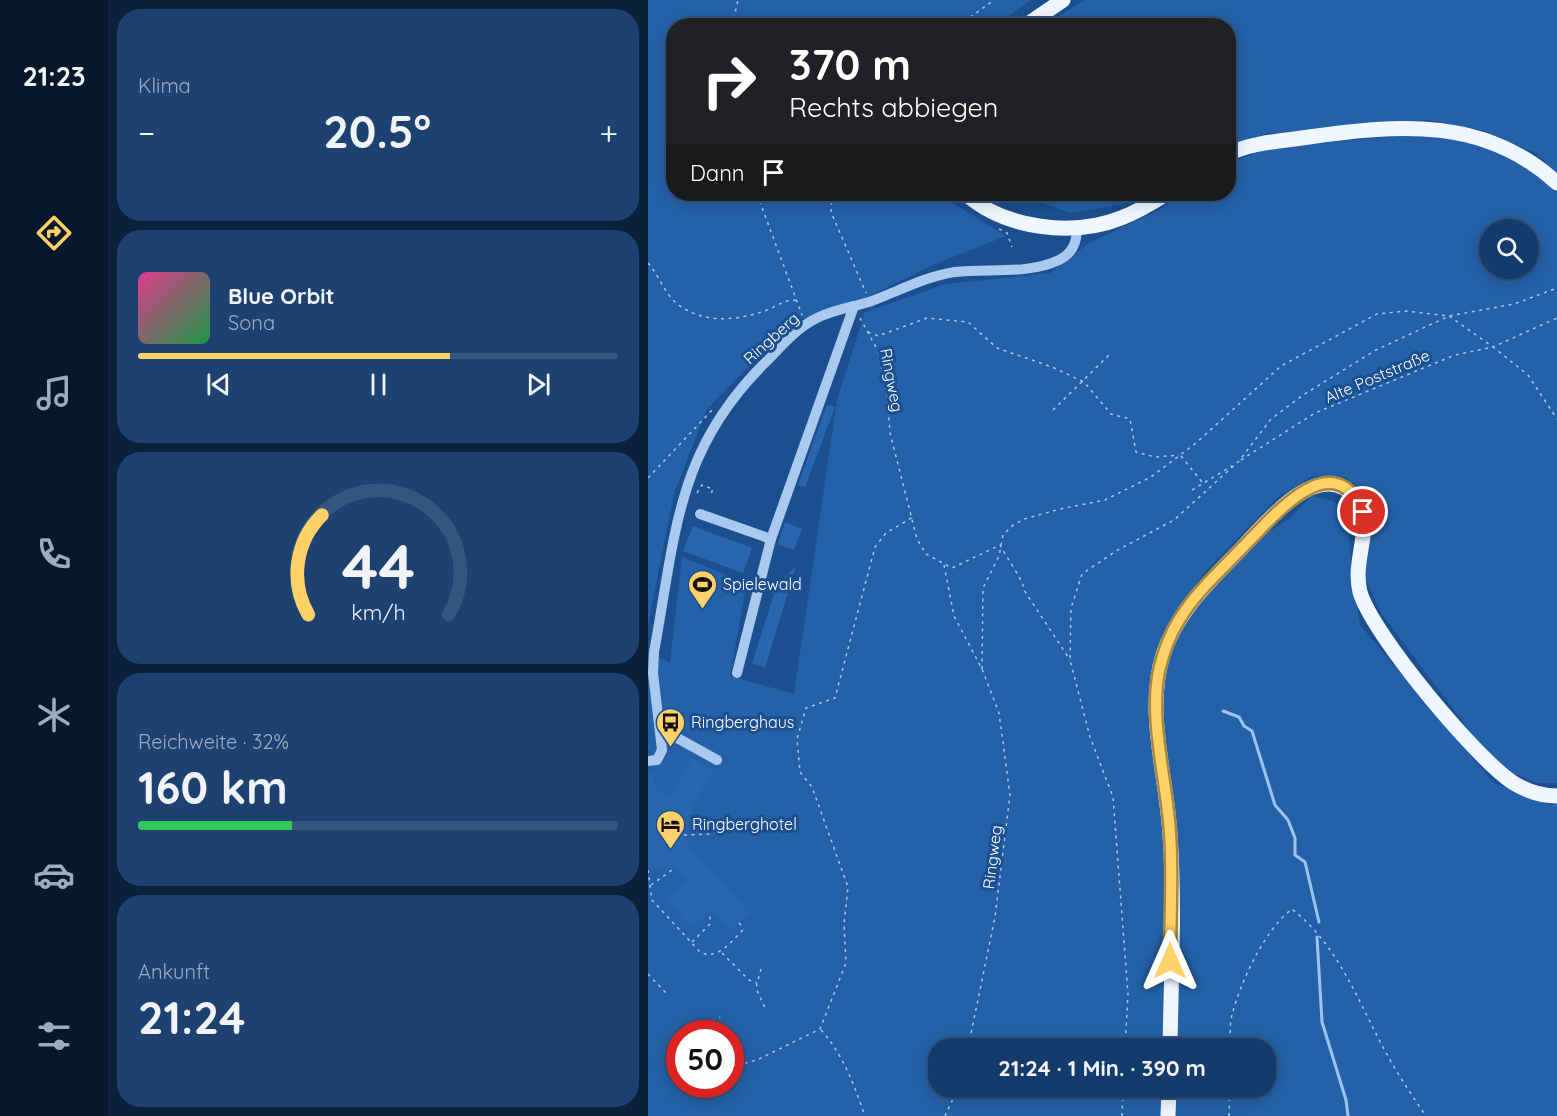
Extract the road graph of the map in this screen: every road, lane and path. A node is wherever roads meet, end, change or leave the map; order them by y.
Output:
1 (738, 0) edge
2 (994, 0) edge
3 (1063, 0) edge
4 (734, 18) edge
5 (969, 18) edge
6 (1037, 18) edge
7 (1236, 152) edge
8 (1557, 183) edge
9 (760, 201) edge
10 (832, 201) edge
11 (977, 201) edge
12 (1153, 201) edge
13 (1077, 227) junction
14 (1007, 233) dead end
15 (1012, 247) dead end
16 (648, 263) edge
17 (798, 301) junction
18 (870, 301) junction
19 (854, 306) junction
20 (1557, 318) edge
21 (808, 323) junction
22 (867, 332) junction
23 (1493, 347) junction
24 (1111, 353) dead end
25 (1084, 382) junction
26 (1053, 410) dead end
27 (1557, 419) edge
28 (1180, 455) junction
29 (1203, 483) junction
30 (1192, 490) dead end
31 (711, 494) dead end
32 (694, 499) dead end
33 (700, 514) dead end
34 (913, 517) junction
35 (771, 539) junction
36 (1000, 545) junction
37 (944, 565) junction
38 (651, 657) edge
39 (1070, 660) dead end
40 (982, 669) junction
41 (736, 673) dead end
42 (661, 732) junction
43 (717, 760) dead end
44 (648, 761) edge
45 (1557, 796) edge
46 (726, 829) dead end
47 (684, 835) dead end
48 (648, 870) edge
49 (672, 870) dead end
50 (650, 885) junction
51 (648, 900) edge
52 (652, 900) junction
53 (711, 915) dead end
54 (739, 924) dead end
55 (692, 942) junction
56 (720, 951) junction
57 (761, 969) dead end
58 (648, 974) edge
59 (757, 983) junction
60 (666, 993) dead end
61 (765, 1008) dead end
62 (720, 1017) dead end
63 (717, 1020) edge
64 (820, 1029) junction
65 (970, 1038) edge
66 (1170, 1038) edge
67 (1230, 1038) edge
68 (744, 1063) edge
69 (953, 1098) edge
70 (1123, 1098) edge
71 (1169, 1098) edge
72 (1230, 1098) edge
73 (865, 1116) edge
74 (945, 1116) edge
75 (1122, 1116) edge
76 (1168, 1116) edge
77 (1229, 1116) edge
78 (1426, 1116) edge

1 - 4 path
2 - 5 path
3 - 6 main road
7 - 8 main road
9 - 17 path
10 - 18 path
11 - 13 main road
12 - 13 main road
13 - 18 lane, Ringberg
14 - 15 path
16 - 17 path
17 - 21 path
18 - 19 lane, Ringberg
19 - 21 lane, Ringberg
19 - 22 path, Ringweg
19 - 35 lane
20 - 23 path, Alte Poststraße
21 - 38 lane, Ringberg
22 - 25 path
22 - 34 path, Ringweg
23 - 27 path
23 - 28 path
23 - 29 path, Alte Poststraße
24 - 25 path
25 - 26 path
25 - 28 path
28 - 29 path
28 - 36 path
29 - 30 path, Alte Poststraße
31 - 32 path
33 - 35 lane
34 - 37 path, Ringweg
34 - 64 path
35 - 41 lane
36 - 37 path
36 - 39 path
36 - 40 path
37 - 40 path, Ringweg
38 - 42 lane, Ringberg
40 - 65 path, Ringweg
42 - 43 lane
42 - 44 lane, Ringberg
45 - 66 main road
46 - 47 path
48 - 50 path
49 - 50 path
50 - 52 path
51 - 52 path
52 - 55 path
53 - 55 path
54 - 56 path
55 - 56 path
56 - 59 path
57 - 59 path
58 - 60 path
59 - 61 path
62 - 63 path
64 - 68 path
64 - 73 path
67 - 78 path
69 - 74 path
70 - 75 path
71 - 76 main road
72 - 77 path

